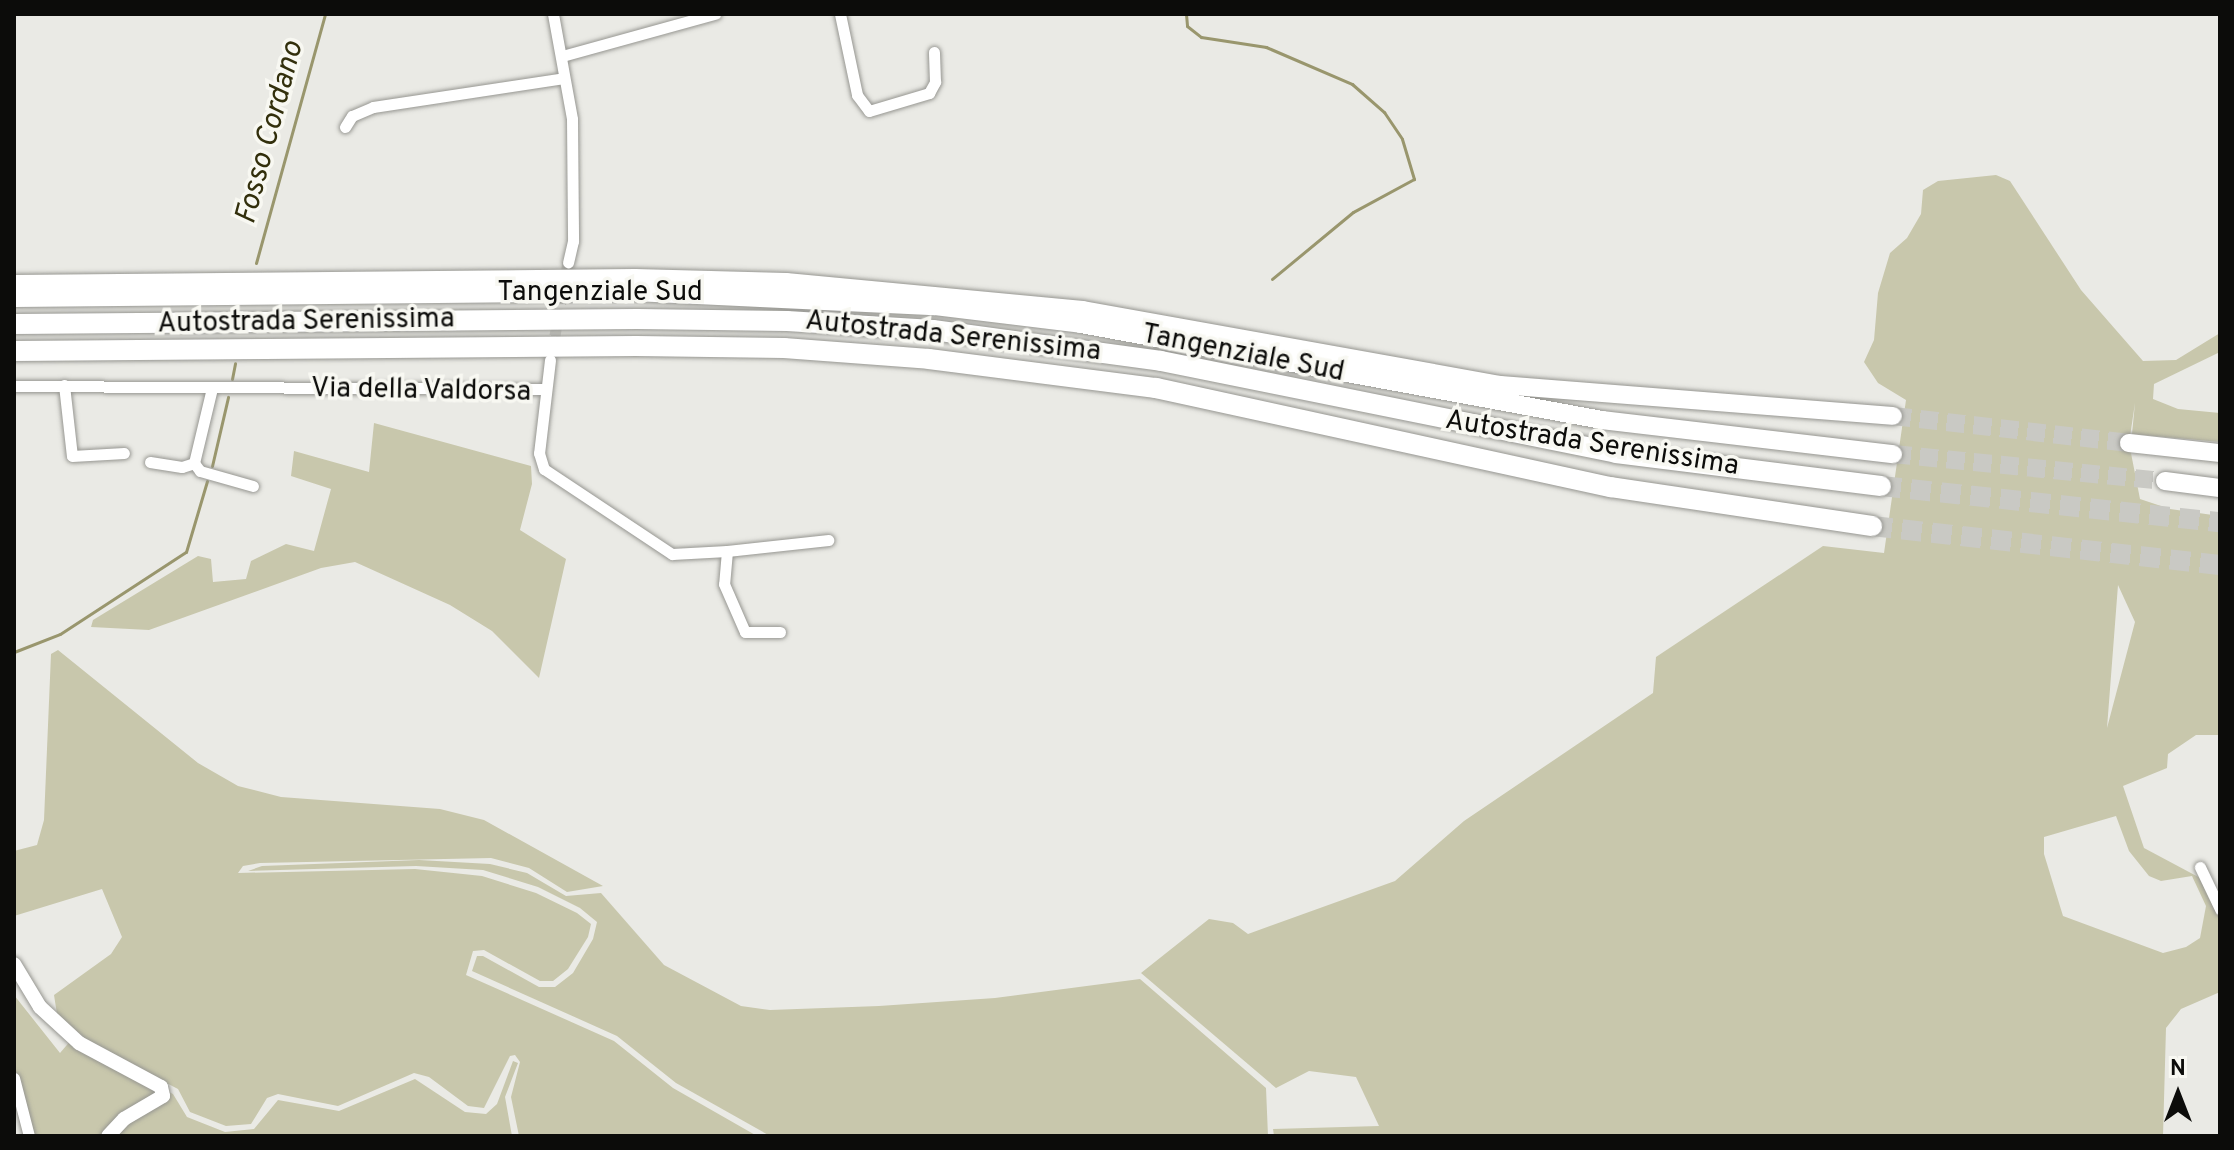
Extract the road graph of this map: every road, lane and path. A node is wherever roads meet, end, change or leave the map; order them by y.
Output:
1 (553, 14) edge
2 (715, 14) edge
3 (840, 14) edge
4 (934, 52) dead end
5 (562, 56) junction
6 (564, 78) junction
7 (345, 127) dead end
8 (568, 262) tunnel mouth
9 (14, 284) edge
10 (14, 298) edge
11 (14, 324) edge
12 (14, 351) edge
13 (550, 360) tunnel mouth
14 (64, 385) junction
15 (14, 386) edge
16 (212, 388) junction
17 (544, 389) junction
18 (1893, 416) tunnel mouth
19 (2129, 443) tunnel mouth
20 (124, 453) dead end
21 (2220, 453) edge
22 (1893, 454) tunnel mouth
23 (150, 462) dead end
24 (194, 463) junction
25 (2165, 481) tunnel mouth
26 (253, 486) dead end
27 (1881, 486) tunnel mouth
28 (2220, 488) edge
29 (1872, 526) tunnel mouth
30 (828, 540) dead end
31 (727, 551) junction
32 (780, 632) dead end
33 (2200, 867) dead end
34 (2220, 909) edge
35 (14, 964) edge
36 (14, 1078) edge
37 (29, 1136) edge
38 (108, 1136) edge

1 - 5 street
2 - 5 street
3 - 4 street
5 - 6 street
6 - 7 street
6 - 8 street
9 - 18 highway, Tangenziale Sud
10 - 22 highway, Tangenziale Sud
11 - 27 highway, Autostrada Serenissima
12 - 29 highway, Autostrada Serenissima
13 - 17 street
14 - 15 street, Via della Valdorsa
14 - 16 street, Via della Valdorsa
14 - 20 street
16 - 17 street, Via della Valdorsa
16 - 24 street
17 - 31 street, Via della Valdorsa
19 - 21 highway
23 - 24 street
24 - 26 street
25 - 28 highway
30 - 31 street, Via della Valdorsa
31 - 32 street
33 - 34 street
35 - 38 street
36 - 37 street

